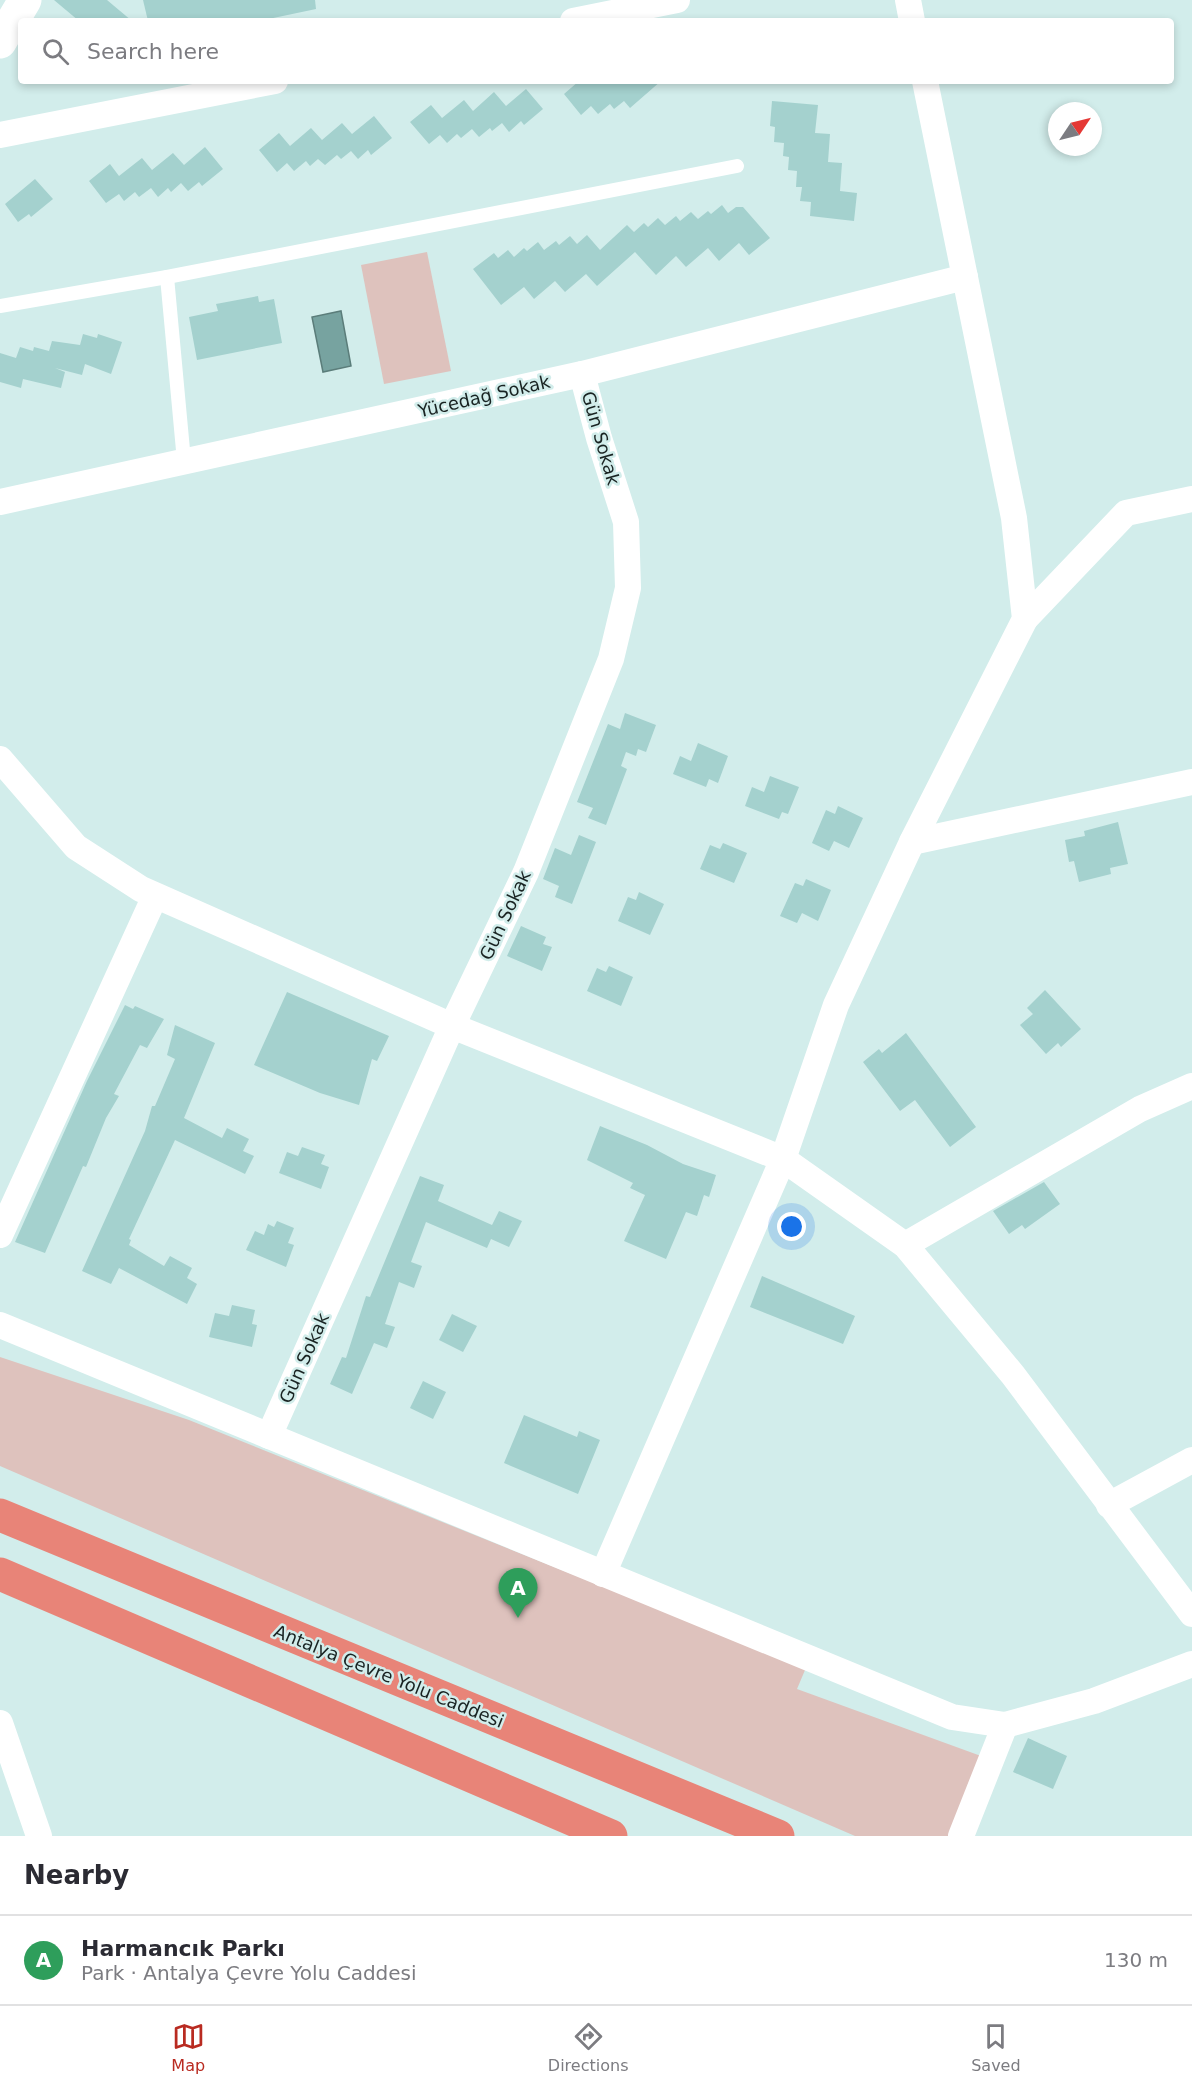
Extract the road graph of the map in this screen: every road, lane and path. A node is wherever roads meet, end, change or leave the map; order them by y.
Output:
1 (25, 0) edge
2 (677, 0) edge
3 (908, 0) edge
4 (588, 18) edge
5 (911, 18) edge
6 (0, 42) edge
7 (260, 84) edge
8 (926, 84) edge
9 (0, 135) edge
10 (737, 166) dead end
11 (167, 277) junction
12 (964, 277) junction
13 (0, 306) edge
14 (582, 374) junction
15 (184, 461) junction
16 (1192, 499) edge
17 (0, 502) edge
18 (1025, 619) junction
19 (0, 759) edge
20 (1192, 782) edge
21 (912, 842) junction
22 (155, 896) junction
23 (452, 1026) junction
24 (1192, 1086) edge
25 (783, 1160) junction
26 (0, 1235) edge
27 (905, 1245) junction
28 (0, 1325) edge
29 (269, 1436) junction
30 (1192, 1460) edge
31 (1109, 1505) junction
32 (0, 1515) edge
33 (0, 1574) edge
34 (603, 1574) junction
35 (1192, 1614) edge
36 (1192, 1664) edge
37 (0, 1723) edge
38 (1005, 1725) junction
39 (39, 1836) edge
40 (611, 1836) edge
41 (778, 1836) edge
42 (961, 1836) edge

1 - 6 street
2 - 4 street
3 - 5 street
7 - 9 street
8 - 12 street
10 - 11 lane
11 - 13 lane
11 - 15 lane
12 - 14 street, Yücedağ Sokak
12 - 18 street
14 - 15 street, Yücedağ Sokak
14 - 23 street, Gün Sokak
15 - 17 street, Yücedağ Sokak
16 - 18 street
18 - 21 street
19 - 22 street
20 - 21 street
21 - 25 street
22 - 23 street
22 - 26 street
23 - 25 street
23 - 29 street, Gün Sokak
24 - 27 street
25 - 27 street
25 - 34 street
27 - 31 street
28 - 29 street
29 - 34 street
30 - 31 street
31 - 35 street
32 - 41 highway, Antalya Çevre Yolu Caddesi
33 - 40 highway
34 - 38 street
36 - 38 street
37 - 39 street
38 - 42 street

